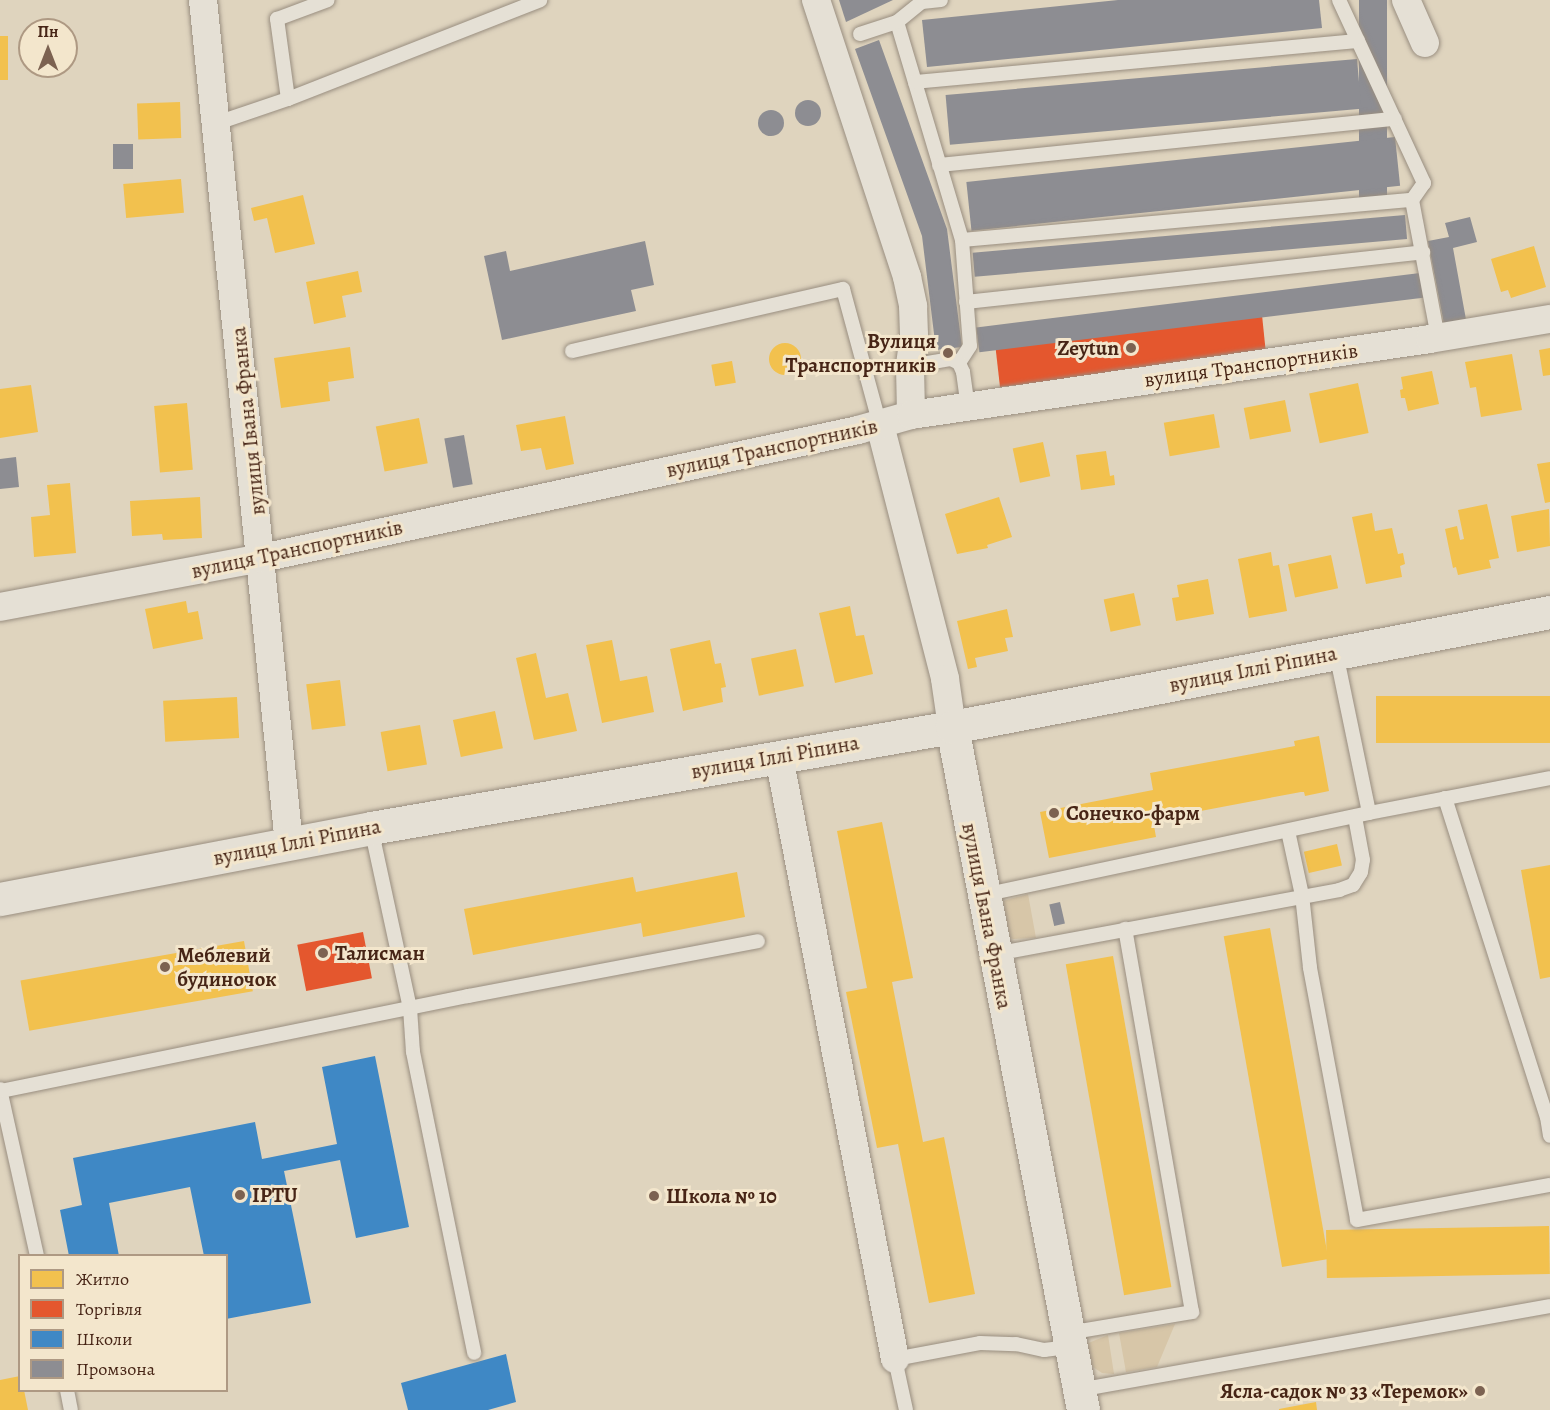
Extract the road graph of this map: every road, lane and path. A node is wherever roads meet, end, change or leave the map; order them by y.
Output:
1 (203, 0) edge
2 (328, 0) edge
3 (540, 0) edge
4 (816, 0) edge
5 (941, 0) edge
6 (1339, 0) edge
7 (1406, 0) edge
8 (897, 22) junction
9 (860, 34) dead end
10 (1358, 41) junction
11 (1425, 43) dead end
12 (915, 82) junction
13 (288, 99) junction
14 (1395, 119) junction
15 (218, 123) junction
16 (939, 165) junction
17 (1412, 200) junction
18 (962, 240) junction
19 (1423, 252) junction
20 (966, 302) junction
21 (1550, 319) edge
22 (1438, 338) junction
23 (572, 351) dead end
24 (958, 363) junction
25 (910, 366) junction
26 (968, 406) junction
27 (911, 415) junction
28 (880, 425) junction
29 (262, 558) junction
30 (0, 607) edge
31 (1550, 612) edge
32 (1336, 653) junction
33 (952, 727) junction
34 (779, 757) junction
35 (1550, 778) edge
36 (1445, 798) junction
37 (1362, 815) junction
38 (371, 828) junction
39 (1288, 831) junction
40 (289, 843) junction
41 (983, 895) junction
42 (1302, 895) junction
43 (0, 899) edge
44 (1125, 929) junction
45 (758, 941) dead end
46 (994, 955) junction
47 (410, 1008) junction
48 (0, 1090) edge
49 (1550, 1136) edge
50 (1550, 1185) edge
51 (37, 1254) edge
52 (1550, 1306) edge
53 (1069, 1340) junction
54 (474, 1353) dead end
55 (896, 1359) junction
56 (67, 1392) edge
57 (1081, 1400) edge
58 (71, 1410) edge
59 (906, 1410) edge

1 - 15 street, вулиця Івана Франка
2 - 13 lane
3 - 13 lane
4 - 25 street
5 - 8 lane
6 - 10 lane
7 - 11 street
8 - 9 lane
8 - 12 lane
10 - 12 lane
10 - 14 lane
12 - 16 lane
13 - 15 lane
14 - 16 lane
14 - 17 lane
15 - 29 street, вулиця Івана Франка
16 - 18 lane
17 - 18 lane
17 - 19 lane
18 - 20 lane
19 - 20 lane
19 - 22 lane
20 - 24 lane
21 - 22 street, вулиця Транспортників
22 - 26 street, вулиця Транспортників
23 - 28 lane
24 - 25 lane
24 - 26 lane
25 - 27 street
26 - 27 street, вулиця Транспортників
27 - 28 street, вулиця Транспортників
28 - 29 street, вулиця Транспортників
28 - 33 street, вулиця Івана Франка
29 - 30 street, вулиця Транспортників
29 - 40 street, вулиця Івана Франка
31 - 32 main road, вулиця Іллі Ріпина
32 - 33 main road, вулиця Іллі Ріпина
32 - 37 lane
33 - 34 main road, вулиця Іллі Ріпина
33 - 41 main road, вулиця Івана Франка
34 - 38 main road, вулиця Іллі Ріпина
34 - 55 street
35 - 36 lane
36 - 37 lane
36 - 49 lane
37 - 39 lane
37 - 42 lane
38 - 40 main road, вулиця Іллі Ріпина
38 - 47 lane
39 - 41 lane
39 - 42 lane
40 - 43 main road, вулиця Іллі Ріпина
41 - 46 main road, вулиця Івана Франка
42 - 44 lane
42 - 50 lane
44 - 46 lane
44 - 53 lane
45 - 47 lane
46 - 53 main road, вулиця Івана Франка
47 - 48 lane
47 - 54 lane
48 - 51 lane
52 - 57 lane
53 - 55 lane
53 - 57 main road, вулиця Івана Франка
55 - 59 lane
56 - 58 lane

